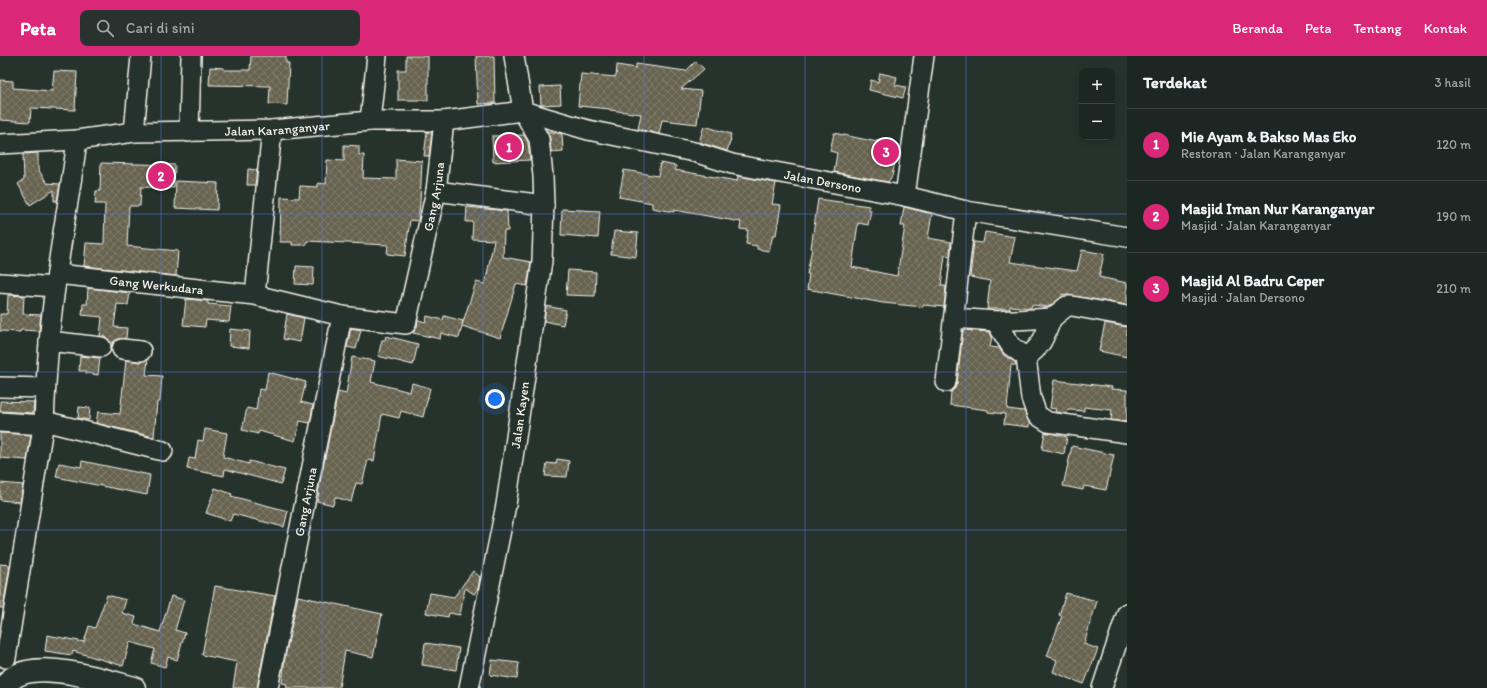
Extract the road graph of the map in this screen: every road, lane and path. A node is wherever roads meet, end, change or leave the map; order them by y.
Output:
1 (141, 56) edge
2 (191, 56) edge
3 (377, 56) edge
4 (514, 56) edge
5 (924, 56) edge
6 (523, 111) junction
7 (370, 121) junction
8 (444, 121) junction
9 (272, 130) junction
10 (134, 132) junction
11 (189, 132) junction
12 (77, 140) junction
13 (0, 144) edge
14 (436, 191) junction
15 (905, 196) junction
16 (544, 205) junction
17 (966, 211) junction
18 (1127, 237) edge
19 (56, 280) junction
20 (0, 283) edge
21 (255, 295) junction
22 (342, 316) junction
23 (1127, 316) edge
24 (954, 318) junction
25 (1052, 318) junction
26 (995, 322) junction
27 (49, 341) junction
28 (102, 347) dead end
29 (122, 349) dead end
30 (141, 351) dead end
31 (1026, 356) junction
32 (946, 382) dead end
33 (0, 387) edge
34 (45, 388) junction
35 (0, 422) edge
36 (44, 423) junction
37 (1127, 433) edge
38 (163, 451) dead end
39 (1127, 613) edge
40 (1122, 640) edge
41 (3, 657) edge
42 (26, 673) junction
43 (102, 684) edge
44 (5, 688) edge
45 (134, 688) edge
46 (268, 688) edge
47 (468, 688) edge
48 (1102, 688) edge

1 - 10 street
2 - 11 street
3 - 7 street
4 - 6 street
5 - 15 street
6 - 8 street, Jalan Karanganyar
6 - 15 street, Jalan Dersono
6 - 16 street, Jalan Kayen
7 - 8 street, Jalan Karanganyar
7 - 9 street, Jalan Karanganyar
8 - 14 street, Gang Arjuna
9 - 11 street, Jalan Karanganyar
9 - 21 street
10 - 11 street, Jalan Karanganyar
10 - 12 street, Jalan Karanganyar
12 - 13 street, Jalan Karanganyar
12 - 19 street
14 - 16 street
14 - 22 street, Gang Arjuna
15 - 17 street, Jalan Dersono
16 - 47 street, Jalan Kayen
17 - 18 street, Jalan Dersono
17 - 24 street
19 - 20 street, Gang Werkudara
19 - 21 street, Gang Werkudara
19 - 27 street
21 - 22 street, Gang Arjuna
22 - 46 street, Gang Arjuna
23 - 25 street
24 - 26 street
24 - 32 street
25 - 26 street
25 - 31 street
26 - 31 street
27 - 28 street
27 - 34 street
29 - 30 street
31 - 37 street
33 - 34 street
34 - 36 street
35 - 36 street
36 - 38 street
36 - 41 street
39 - 40 street
40 - 48 street
41 - 42 street
42 - 43 main road
42 - 44 main road
43 - 45 main road

